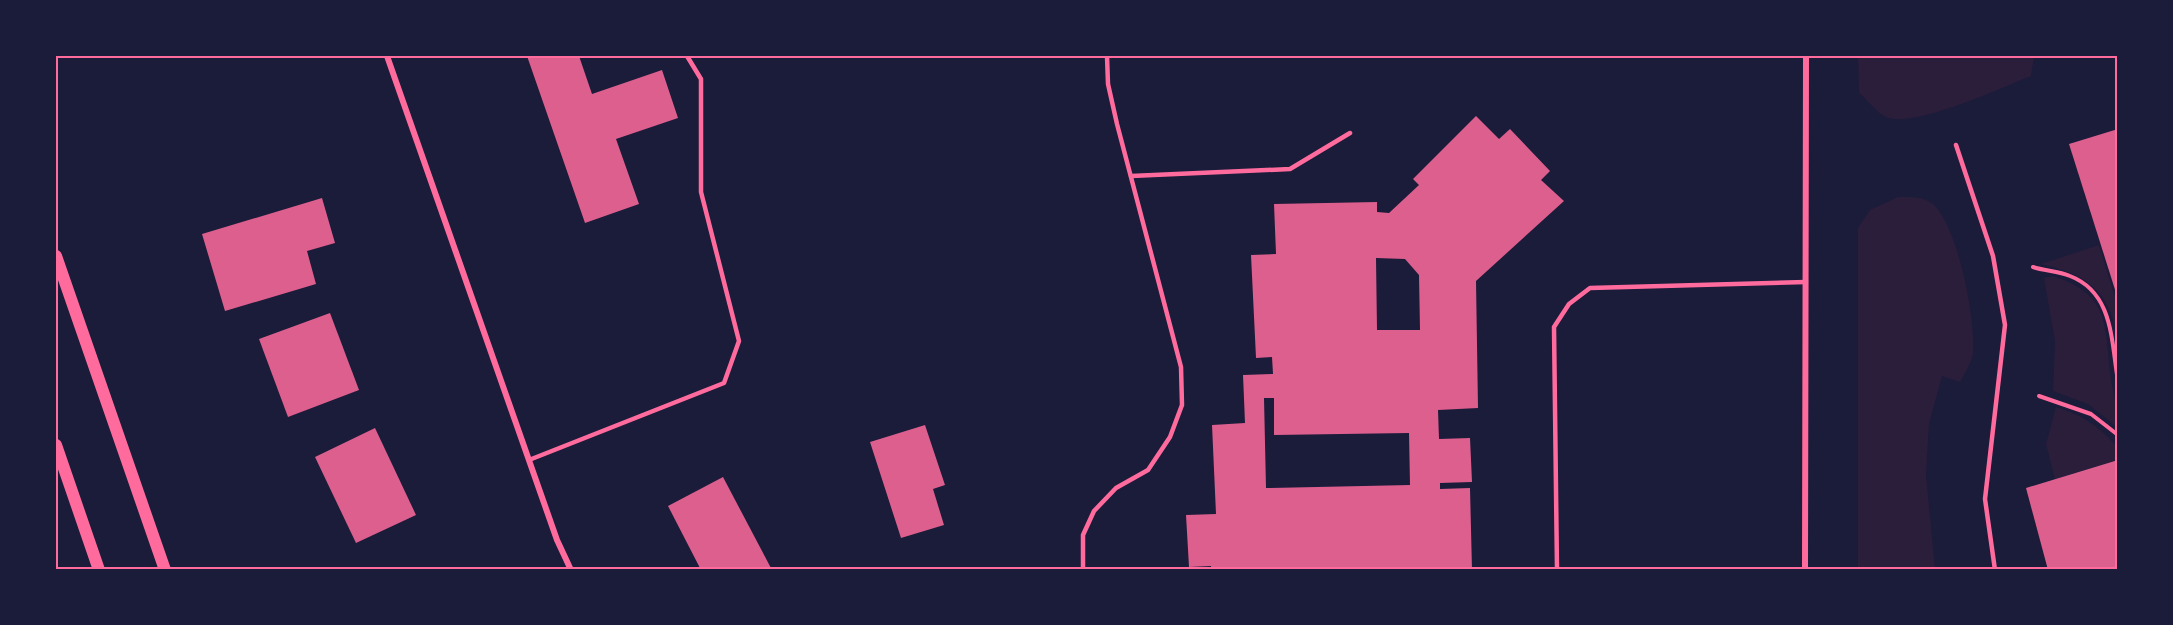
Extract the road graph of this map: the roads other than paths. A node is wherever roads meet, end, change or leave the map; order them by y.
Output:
1 (387, 56) edge
2 (687, 56) edge
3 (1107, 56) edge
4 (1806, 56) edge
5 (1350, 133) dead end
6 (1956, 145) dead end
7 (1131, 176) junction
8 (56, 256) edge
9 (1806, 282) junction
10 (56, 445) edge
11 (529, 460) junction
12 (99, 570) edge
13 (165, 570) edge
14 (571, 570) edge
15 (1083, 570) edge
16 (1557, 570) edge
17 (1805, 570) edge
18 (1995, 570) edge

1 - 11 street
2 - 11 lane
3 - 7 lane
4 - 9 street
5 - 7 lane
6 - 18 lane
7 - 15 lane
8 - 13 main road
9 - 16 lane
9 - 17 street
10 - 12 main road
11 - 14 street

